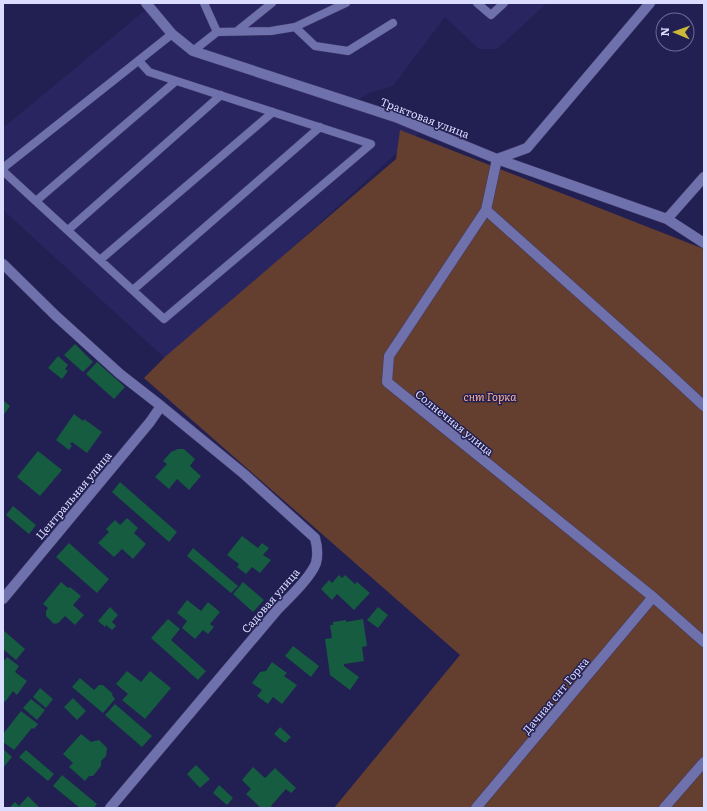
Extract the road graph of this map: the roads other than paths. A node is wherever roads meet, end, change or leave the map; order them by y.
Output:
1 (146, 3) edge
2 (204, 3) edge
3 (272, 3) edge
4 (346, 3) edge
5 (477, 3) edge
6 (504, 3) edge
7 (650, 3) edge
8 (393, 23) dead end
9 (295, 27) junction
10 (217, 32) junction
11 (237, 32) junction
12 (172, 34) junction
13 (193, 51) junction
14 (139, 61) junction
15 (176, 81) junction
16 (221, 95) junction
17 (273, 112) junction
18 (320, 127) junction
19 (497, 159) junction
20 (3, 169) edge
21 (704, 177) edge
22 (36, 201) junction
23 (486, 210) junction
24 (667, 219) junction
25 (68, 230) junction
26 (704, 243) edge
27 (100, 260) junction
28 (3, 264) edge
29 (133, 290) junction
30 (161, 406) junction
31 (704, 406) edge
32 (653, 597) junction
33 (3, 598) edge
34 (704, 642) edge
35 (704, 762) edge
36 (110, 808) edge
37 (476, 808) edge
38 (664, 808) edge

1 - 12 street, Трактовая улица
2 - 10 lane
3 - 11 lane
4 - 9 lane
5 - 6 lane
7 - 19 street
8 - 9 lane
9 - 11 lane
10 - 11 lane
10 - 13 lane
12 - 13 street, Трактовая улица
12 - 14 lane
13 - 19 street, Трактовая улица
14 - 15 lane
14 - 20 lane
15 - 16 lane
15 - 22 lane
16 - 17 lane
16 - 25 lane
17 - 18 lane
17 - 27 lane
18 - 29 lane
18 - 29 lane
19 - 23 street, Солнечная улица
19 - 24 street, Трактовая улица
20 - 22 lane
21 - 24 street
22 - 25 lane
23 - 31 street
23 - 32 street, Солнечная улица
24 - 26 street, Трактовая улица
25 - 27 lane
27 - 29 lane
28 - 30 street, Садовая улица
30 - 33 street, Центральная улица
30 - 36 street, Садовая улица
32 - 34 street, Солнечная улица
32 - 37 street, Дачная снт Горка
35 - 38 street

